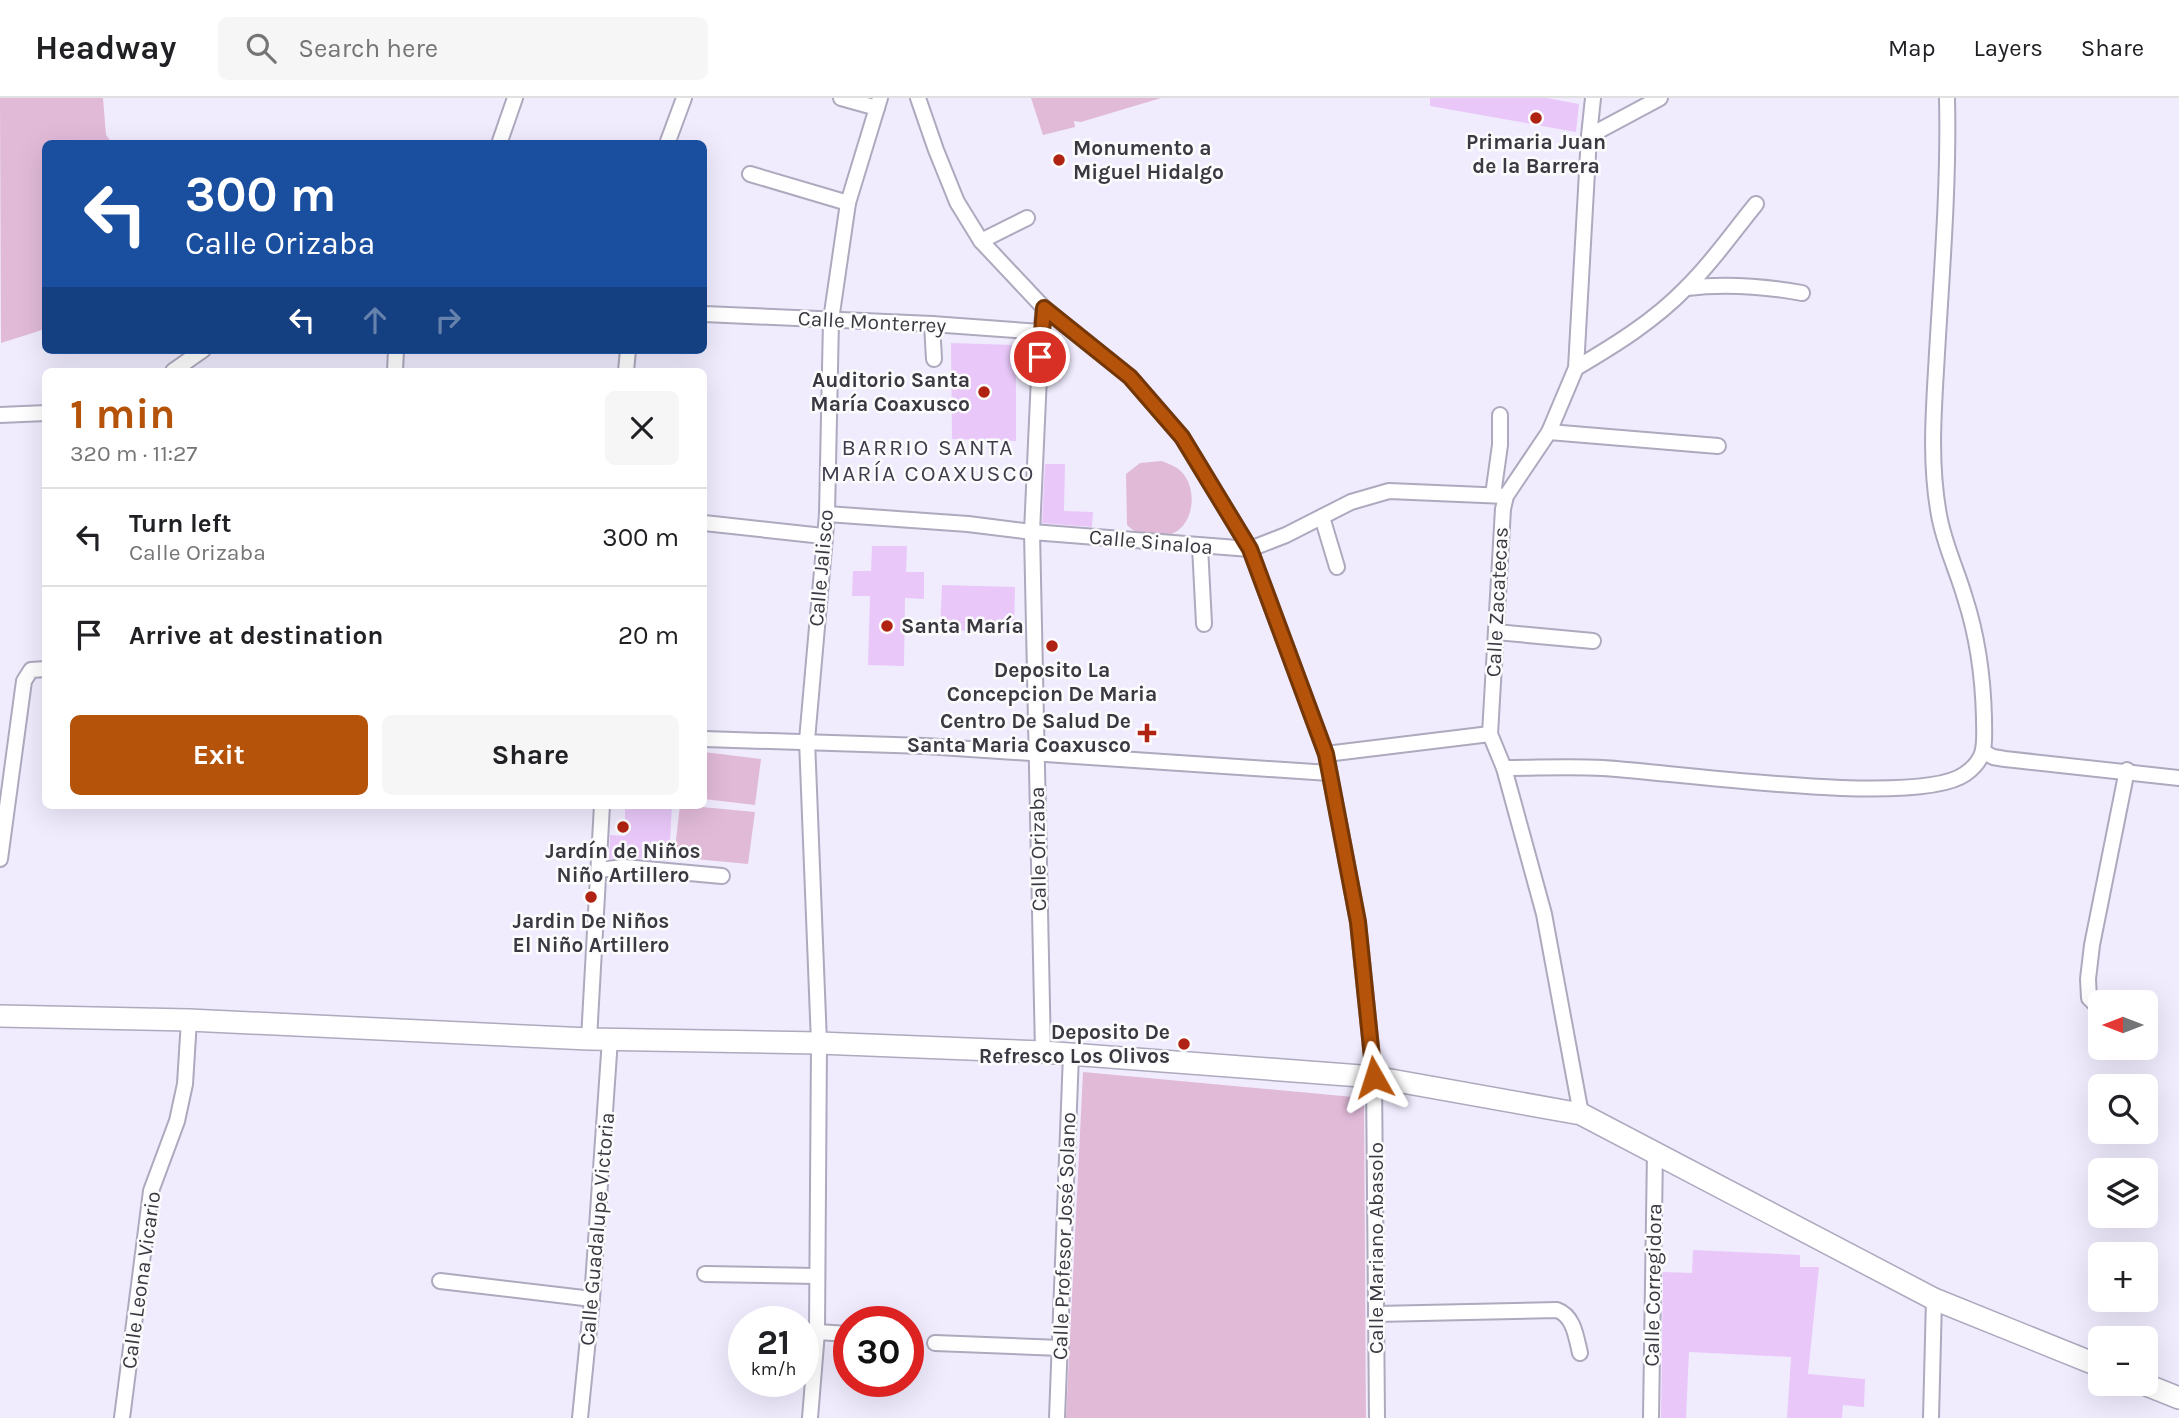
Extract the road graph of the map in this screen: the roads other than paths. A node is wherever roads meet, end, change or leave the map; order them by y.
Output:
1 (515, 98) edge
2 (684, 98) edge
3 (841, 98) edge
4 (918, 98) edge
5 (1593, 98) edge
6 (1660, 98) edge
7 (1947, 98) edge
8 (879, 103) edge
9 (1589, 136) junction
10 (500, 140) edge
11 (668, 140) edge
12 (750, 174) dead end
13 (848, 203) junction
14 (1756, 204) dead end
15 (1027, 218) dead end
16 (981, 241) junction
17 (1687, 288) junction
18 (1802, 293) dead end
19 (1044, 308) junction
20 (707, 314) edge
21 (831, 320) junction
22 (932, 324) junction
23 (1041, 332) junction
24 (197, 354) edge
25 (934, 359) dead end
26 (177, 368) edge
27 (1576, 368) junction
28 (42, 413) edge
29 (0, 415) edge
30 (1500, 415) dead end
31 (1549, 432) junction
32 (1718, 446) dead end
33 (1500, 496) junction
34 (827, 514) junction
35 (1322, 517) junction
36 (707, 523) edge
37 (1032, 532) junction
38 (823, 536) junction
39 (1200, 547) junction
40 (1250, 549) junction
41 (1337, 567) dead end
42 (1203, 624) dead end
43 (1496, 632) junction
44 (1592, 641) dead end
45 (38, 669) edge
46 (1490, 734) junction
47 (707, 739) edge
48 (807, 740) junction
49 (1984, 752) junction
50 (1036, 754) junction
51 (1326, 754) junction
52 (1504, 768) junction
53 (2127, 770) junction
54 (1329, 773) junction
55 (2179, 778) edge
56 (602, 809) edge
57 (0, 859) edge
58 (599, 870) junction
59 (722, 876) dead end
60 (2089, 990) edge
61 (0, 1016) edge
62 (190, 1020) junction
63 (599, 1039) junction
64 (819, 1043) junction
65 (1043, 1052) junction
66 (1071, 1054) junction
67 (1374, 1077) junction
68 (1581, 1114) junction
69 (1656, 1152) junction
70 (705, 1274) dead end
71 (817, 1276) junction
72 (440, 1281) dead end
73 (592, 1299) junction
74 (1934, 1299) junction
75 (817, 1306) edge
76 (1376, 1314) junction
77 (935, 1343) dead end
78 (1061, 1348) junction
79 (1580, 1353) dead end
80 (2088, 1361) edge
81 (2158, 1390) edge
82 (812, 1397) edge
83 (2179, 1398) edge
84 (122, 1418) edge
85 (580, 1418) edge
86 (810, 1418) edge
87 (1057, 1418) edge
88 (1377, 1418) edge
89 (1651, 1418) edge
90 (1931, 1418) edge

1 - 10 street
2 - 11 street
3 - 8 street
4 - 16 street
5 - 9 street, Calle Zacatecas
6 - 9 street
7 - 49 street
8 - 13 street, Calle Jalisco
9 - 27 street, Calle Zacatecas
12 - 13 street
13 - 21 street, Calle Jalisco
14 - 17 street
15 - 16 street
16 - 19 street
17 - 18 street
17 - 27 street
19 - 23 street, Calle Orizaba
19 - 40 street, Calle Mariano Abasolo
20 - 21 street, Calle Monterrey
21 - 22 street, Calle Monterrey
21 - 34 street, Calle Jalisco
22 - 23 street, Calle Monterrey
22 - 25 street
23 - 37 street, Calle Orizaba
24 - 26 street
27 - 31 street, Calle Zacatecas
28 - 29 street
30 - 33 street
31 - 32 street
31 - 33 street, Calle Zacatecas
33 - 35 street, Calle Sinaloa
33 - 43 street, Calle Zacatecas
34 - 37 street, Calle Sinaloa
34 - 38 street, Calle Jalisco
35 - 40 street, Calle Sinaloa
35 - 41 street
36 - 38 street
37 - 39 street, Calle Sinaloa
37 - 50 street, Calle Orizaba
38 - 48 street, Calle Jalisco
39 - 40 street, Calle Sinaloa
39 - 42 street
40 - 51 street, Calle Mariano Abasolo
43 - 44 street
43 - 46 street, Calle Zacatecas
45 - 57 street
46 - 51 street
46 - 52 street, Calle Zacatecas
47 - 48 street
48 - 50 street
48 - 64 street, Calle Jalisco
49 - 52 street
49 - 53 street
50 - 54 street
50 - 65 street, Calle Orizaba
51 - 54 street, Calle Mariano Abasolo
52 - 68 street, Calle Zacatecas
53 - 55 street
53 - 60 street
54 - 67 street, Calle Mariano Abasolo
56 - 58 street, Calle Guadalupe Victoria
58 - 59 street
58 - 63 street, Calle Guadalupe Victoria
61 - 62 street
62 - 63 street
62 - 84 street, Calle Leona Vicario
63 - 64 street
63 - 73 street, Calle Guadalupe Victoria
64 - 65 street
64 - 71 street, Calle Jalisco
65 - 66 street
66 - 67 street
66 - 78 street, Calle Profesor José Solano
67 - 68 street
67 - 76 street, Calle Mariano Abasolo
68 - 69 street
69 - 74 street
69 - 89 street, Calle Corregidora
70 - 71 street
71 - 75 street, Calle Jalisco
72 - 73 street
73 - 85 street, Calle Guadalupe Victoria
74 - 80 street
74 - 90 street
76 - 79 street
76 - 88 street, Calle Mariano Abasolo
77 - 78 street
78 - 87 street, Calle Profesor José Solano
81 - 83 street
82 - 86 street, Calle Jalisco

